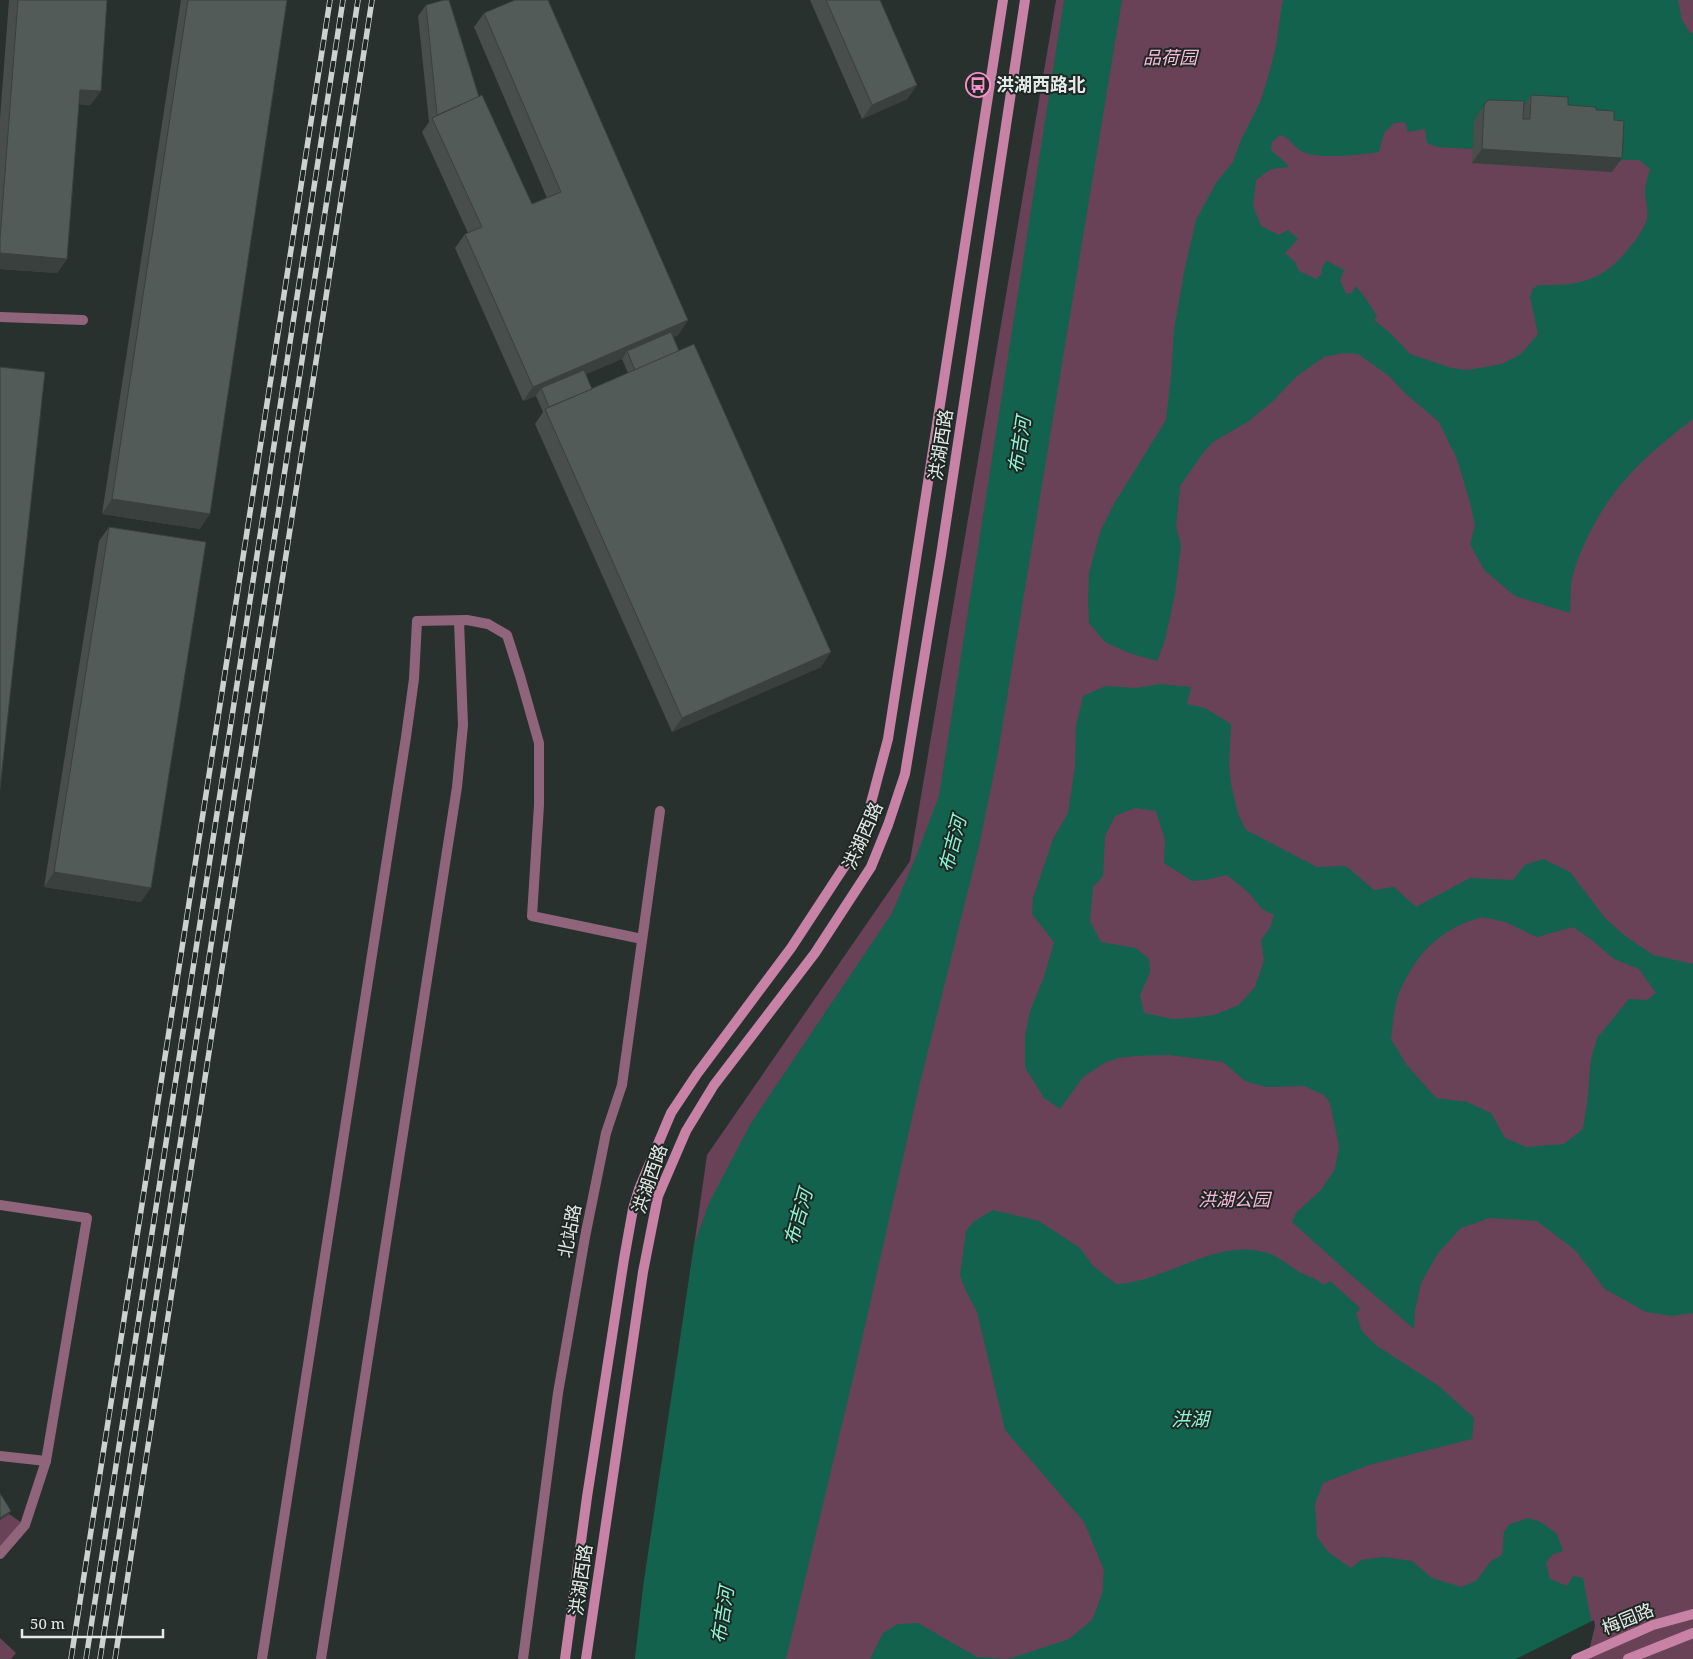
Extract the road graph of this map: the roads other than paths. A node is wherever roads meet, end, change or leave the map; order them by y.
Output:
1 (1003, 0) edge
2 (1025, 0) edge
3 (0, 317) edge
4 (83, 320) dead end
5 (459, 621) junction
6 (660, 811) dead end
7 (642, 939) junction
8 (0, 1205) edge
9 (0, 1456) edge
10 (46, 1461) junction
11 (0, 1554) edge
12 (1693, 1607) edge
13 (1693, 1614) edge
14 (1653, 1625) junction
15 (1693, 1633) edge
16 (262, 1659) edge
17 (321, 1659) edge
18 (523, 1659) edge
19 (565, 1659) edge
20 (586, 1659) edge
21 (1576, 1659) edge
22 (1628, 1659) edge

1 - 19 main road, 洪湖西路
2 - 20 main road, 洪湖西路
3 - 4 street
5 - 7 street
5 - 16 street
5 - 17 street
6 - 7 street, 北站路
7 - 18 street, 北站路
8 - 10 street
9 - 10 street
10 - 11 street
12 - 14 main road
13 - 14 main road, 梅园路
14 - 21 main road, 梅园路
15 - 22 main road

